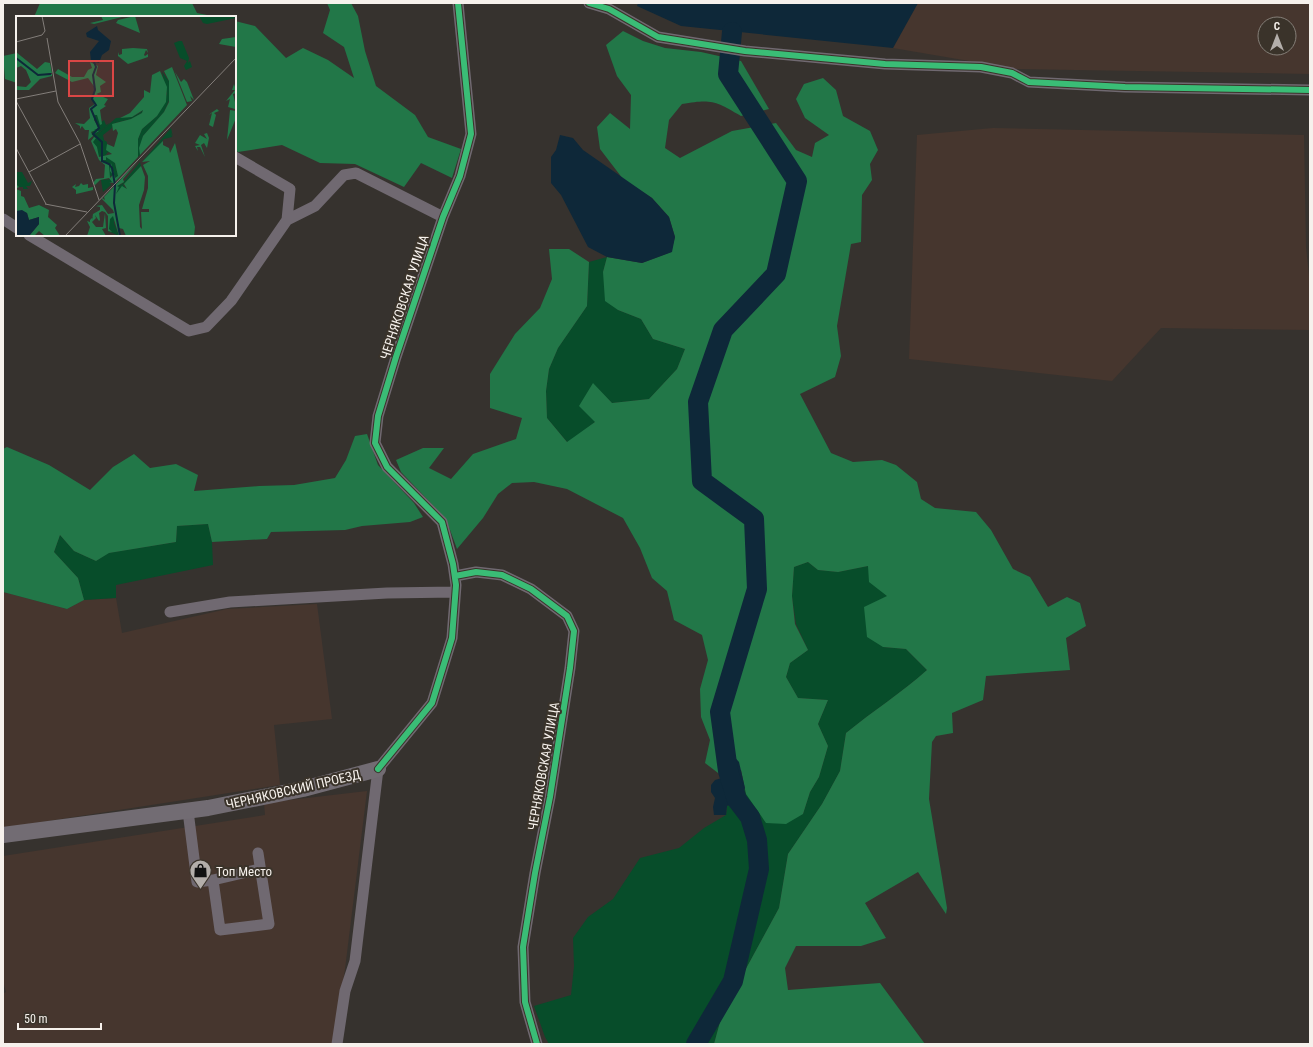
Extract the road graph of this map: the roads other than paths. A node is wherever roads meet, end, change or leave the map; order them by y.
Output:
1 (458, 3) edge
2 (589, 3) edge
3 (1310, 90) edge
4 (236, 158) edge
5 (443, 217) junction
6 (3, 219) edge
7 (288, 220) junction
8 (16, 227) edge
9 (31, 236) edge
10 (455, 576) junction
11 (455, 592) junction
12 (170, 612) dead end
13 (378, 769) junction
14 (188, 811) junction
15 (3, 835) edge
16 (258, 853) dead end
17 (260, 869) junction
18 (213, 880) junction
19 (337, 1044) edge
20 (537, 1044) edge

1 - 5 street, ЧЕРНЯКОВСКАЯ УЛИЦА
2 - 3 street
4 - 7 street
5 - 7 street
5 - 10 street, ЧЕРНЯКОВСКАЯ УЛИЦА
6 - 8 street
7 - 9 street
10 - 11 street, ЧЕРНЯКОВСКАЯ УЛИЦА
10 - 20 street, ЧЕРНЯКОВСКАЯ УЛИЦА
11 - 12 street
11 - 13 street, ЧЕРНЯКОВСКАЯ УЛИЦА
13 - 14 street, ЧЕРНЯКОВСКИЙ ПРОЕЗД
13 - 19 street, ЧЕРНЯКОВСКИЙ ПРОЕЗД
14 - 15 street, ЧЕРНЯКОВСКИЙ ПРОЕЗД
14 - 18 street
16 - 17 street
17 - 18 street
17 - 18 street

